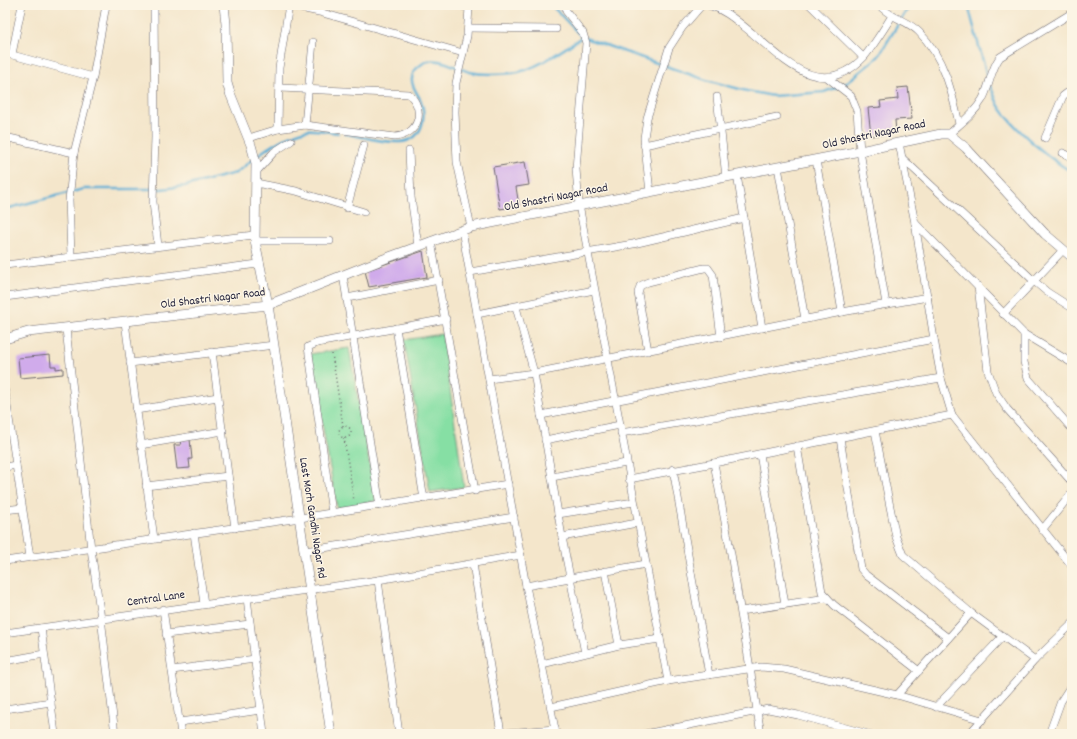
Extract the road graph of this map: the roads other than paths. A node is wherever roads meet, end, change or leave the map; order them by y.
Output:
1 (22, 5) edge
2 (106, 5) edge
3 (154, 5) edge
4 (224, 5) edge
5 (458, 5) edge
6 (566, 5) edge
7 (702, 5) edge
8 (708, 5) edge
9 (810, 5) edge
10 (878, 5) edge
11 (469, 6) edge
12 (1072, 13) edge
13 (895, 17) junction
14 (468, 28) junction
15 (556, 29) dead end
16 (313, 42) dead end
17 (9, 54) edge
18 (463, 55) junction
19 (864, 57) junction
20 (93, 77) junction
21 (830, 80) junction
22 (280, 88) junction
23 (308, 89) junction
24 (1072, 94) edge
25 (717, 97) dead end
26 (777, 117) dead end
27 (959, 124) junction
28 (305, 125) junction
29 (278, 129) junction
30 (720, 129) junction
31 (949, 134) junction
32 (6, 138) edge
33 (1045, 138) dead end
34 (291, 141) dead end
35 (250, 142) junction
36 (899, 143) junction
37 (364, 145) dead end
38 (644, 145) junction
39 (409, 151) dead end
40 (860, 151) junction
41 (74, 153) junction
42 (1063, 153) dead end
43 (5, 154) edge
44 (1072, 157) edge
45 (902, 158) junction
46 (816, 160) junction
47 (778, 167) junction
48 (256, 168) junction
49 (738, 175) junction
50 (726, 177) junction
51 (256, 183) junction
52 (650, 192) junction
53 (579, 205) junction
54 (347, 208) junction
55 (364, 212) dead end
56 (744, 218) junction
57 (916, 223) junction
58 (466, 229) junction
59 (254, 238) junction
60 (330, 241) dead end
61 (431, 241) junction
62 (158, 246) junction
63 (418, 246) junction
64 (1063, 250) junction
65 (588, 252) junction
66 (72, 256) junction
67 (1072, 257) edge
68 (258, 264) junction
69 (5, 265) edge
70 (470, 272) junction
71 (343, 275) junction
72 (438, 280) junction
73 (1034, 282) junction
74 (978, 286) junction
75 (594, 290) junction
76 (5, 297) edge
77 (928, 297) junction
78 (347, 298) junction
79 (886, 304) junction
80 (268, 305) junction
81 (516, 307) junction
82 (1072, 308) edge
83 (842, 312) junction
84 (477, 314) junction
85 (1003, 314) junction
86 (446, 319) junction
87 (805, 319) junction
88 (125, 322) junction
89 (396, 328) junction
90 (762, 328) junction
91 (66, 329) junction
92 (1024, 334) junction
93 (354, 336) junction
94 (721, 337) junction
95 (5, 339) edge
96 (934, 339) junction
97 (274, 345) junction
98 (648, 351) junction
99 (212, 352) junction
100 (609, 359) junction
101 (130, 363) junction
102 (1072, 363) edge
103 (534, 373) junction
104 (941, 378) junction
105 (489, 380) junction
106 (5, 392) edge
107 (218, 397) junction
108 (615, 400) junction
109 (136, 410) junction
110 (541, 415) junction
111 (952, 415) junction
112 (8, 429) edge
113 (621, 429) junction
114 (1072, 429) edge
115 (223, 431) junction
116 (876, 431) junction
117 (840, 438) junction
118 (545, 440) junction
119 (140, 444) junction
120 (797, 446) junction
121 (760, 454) junction
122 (626, 462) junction
123 (714, 462) junction
124 (16, 465) junction
125 (5, 467) edge
126 (673, 469) junction
127 (228, 476) junction
128 (552, 477) junction
129 (629, 479) junction
130 (1072, 482) edge
131 (508, 484) junction
132 (146, 486) junction
133 (475, 490) junction
134 (1072, 493) edge
135 (424, 499) junction
136 (634, 502) junction
137 (380, 506) junction
138 (22, 508) junction
139 (5, 510) edge
140 (332, 513) junction
141 (558, 514) junction
142 (514, 517) junction
143 (300, 518) junction
144 (637, 523) junction
145 (235, 528) junction
146 (1042, 530) junction
147 (194, 533) junction
148 (562, 537) junction
149 (154, 539) junction
150 (91, 549) junction
151 (305, 551) junction
152 (521, 555) junction
153 (30, 557) junction
154 (5, 561) edge
155 (1071, 561) edge
156 (473, 564) junction
157 (646, 564) junction
158 (605, 571) junction
159 (569, 577) junction
160 (378, 580) junction
161 (526, 586) junction
162 (311, 590) junction
163 (247, 598) junction
164 (827, 598) junction
165 (204, 604) junction
166 (785, 604) junction
167 (163, 609) junction
168 (740, 611) junction
169 (971, 613) junction
170 (102, 618) junction
171 (250, 624) junction
172 (1072, 624) edge
173 (41, 628) junction
174 (5, 633) edge
175 (166, 634) junction
176 (1003, 636) junction
177 (948, 638) junction
178 (660, 639) junction
179 (618, 646) junction
180 (585, 653) junction
181 (44, 654) junction
182 (255, 659) junction
183 (5, 660) edge
184 (1035, 660) junction
185 (542, 664) junction
186 (750, 667) junction
187 (172, 670) junction
188 (919, 671) junction
189 (709, 675) junction
190 (668, 681) junction
191 (1072, 684) edge
192 (897, 695) junction
193 (51, 702) junction
194 (936, 706) junction
195 (551, 707) junction
196 (5, 709) edge
197 (261, 710) junction
198 (756, 710) junction
199 (982, 720) junction
200 (180, 722) junction
201 (556, 731) edge
202 (55, 734) edge
203 (115, 734) edge
204 (181, 734) edge
205 (264, 734) edge
206 (331, 734) edge
207 (399, 734) edge
208 (498, 734) edge
209 (645, 734) edge
210 (761, 734) edge
211 (868, 734) edge
212 (969, 734) edge
213 (1049, 734) edge

1 - 17 street
2 - 20 street
3 - 62 street
4 - 35 street, Last Morh Gandhi Nagar Rd
5 - 11 street
6 - 53 street
7 - 38 street
8 - 21 street
9 - 19 street
10 - 13 street
11 - 14 street
12 - 27 street
13 - 19 street
13 - 27 street
14 - 15 street
14 - 18 street
16 - 23 street
17 - 20 street
18 - 22 street
18 - 58 street
19 - 21 street
20 - 41 street
21 - 40 street
22 - 23 street
22 - 29 street
23 - 28 street
23 - 28 street
24 - 33 street
25 - 30 street
26 - 30 street
27 - 31 street
28 - 29 street
29 - 35 street
30 - 38 street
30 - 50 street
31 - 36 street, Old Shastri Nagar Road
31 - 64 street
32 - 41 street
32 - 43 street
34 - 48 street
35 - 48 street, Last Morh Gandhi Nagar Rd
36 - 40 street, Old Shastri Nagar Road
36 - 45 street
37 - 54 street
38 - 52 street
39 - 63 street
40 - 46 street, Old Shastri Nagar Road
40 - 79 street
41 - 66 street
42 - 44 street
45 - 57 street
45 - 73 street
46 - 47 street, Old Shastri Nagar Road
46 - 83 street
47 - 49 street, Old Shastri Nagar Road
47 - 87 street
48 - 51 street, Last Morh Gandhi Nagar Rd
49 - 50 street, Old Shastri Nagar Road
49 - 56 street
50 - 52 street, Old Shastri Nagar Road
51 - 54 street
51 - 59 street, Last Morh Gandhi Nagar Rd
52 - 53 street, Old Shastri Nagar Road
53 - 58 street, Old Shastri Nagar Road
53 - 65 street
54 - 55 street
56 - 65 street
56 - 90 street
57 - 74 street
57 - 77 street
58 - 61 street, Old Shastri Nagar Road
58 - 70 street
59 - 60 street
59 - 62 street
59 - 68 street, Last Morh Gandhi Nagar Rd
61 - 63 street, Old Shastri Nagar Road
61 - 72 street
62 - 66 street
63 - 71 street, Old Shastri Nagar Road
64 - 67 street
64 - 73 street
65 - 70 street
65 - 75 street
66 - 69 street
68 - 76 street
68 - 80 street, Last Morh Gandhi Nagar Rd
70 - 84 street
71 - 78 street
71 - 80 street, Old Shastri Nagar Road
72 - 78 street
72 - 86 street
73 - 82 street
73 - 85 street
74 - 85 street
74 - 130 street
75 - 81 street
75 - 100 street
77 - 79 street
77 - 96 street
78 - 93 street
79 - 83 street
80 - 88 street, Old Shastri Nagar Road
80 - 97 street, Last Morh Gandhi Nagar Rd
81 - 84 street
81 - 103 street
83 - 87 street
84 - 105 street
85 - 92 street
86 - 89 street
86 - 133 street
87 - 90 street
88 - 91 street, Old Shastri Nagar Road
88 - 101 street
89 - 93 street
89 - 135 street
90 - 94 street
91 - 95 street, Old Shastri Nagar Road
91 - 150 street
92 - 102 street
92 - 114 street
93 - 137 street
93 - 140 street
94 - 98 street
94 - 98 street
96 - 104 street
96 - 108 street
97 - 99 street
97 - 143 street, Last Morh Gandhi Nagar Rd
98 - 100 street
99 - 101 street
99 - 107 street
100 - 103 street
100 - 108 street
101 - 109 street
103 - 105 street
103 - 110 street
104 - 111 street
104 - 113 street
105 - 131 street
106 - 112 street
107 - 109 street
107 - 115 street
108 - 110 street
108 - 113 street
109 - 119 street
110 - 118 street
111 - 116 street
111 - 146 street
112 - 124 street
113 - 118 street
113 - 122 street
115 - 119 street
115 - 127 street
116 - 117 street
116 - 169 street
117 - 120 street
117 - 177 street
118 - 128 street
119 - 132 street
120 - 121 street
120 - 164 street
121 - 123 street
121 - 166 street
122 - 128 street
122 - 129 street
123 - 126 street
123 - 168 street
124 - 125 street
124 - 138 street
126 - 129 street
126 - 189 street
127 - 132 street
127 - 145 street
128 - 141 street
129 - 136 street
131 - 133 street
131 - 142 street
132 - 149 street
133 - 135 street
134 - 146 street
135 - 137 street
136 - 141 street
136 - 144 street
137 - 140 street
138 - 139 street
138 - 153 street
140 - 143 street
141 - 148 street
142 - 151 street
142 - 152 street
143 - 145 street
143 - 151 street, Last Morh Gandhi Nagar Rd
144 - 148 street
144 - 157 street
145 - 147 street
146 - 155 street
147 - 149 street
147 - 165 street
148 - 159 street
149 - 150 street
150 - 153 street
150 - 170 street
151 - 162 street, Last Morh Gandhi Nagar Rd
152 - 156 street, Central Lane
152 - 161 street
153 - 154 street
156 - 160 street, Central Lane
156 - 208 street
157 - 158 street
157 - 178 street
158 - 159 street
158 - 179 street
159 - 161 street
159 - 180 street
160 - 162 street, Central Lane
160 - 207 street
161 - 185 street
162 - 163 street, Central Lane
162 - 206 street, Last Morh Gandhi Nagar Rd
163 - 165 street, Central Lane
163 - 171 street
164 - 166 street
164 - 188 street
165 - 167 street, Central Lane
166 - 168 street
167 - 170 street, Central Lane
167 - 175 street
168 - 186 street
169 - 176 street
169 - 177 street
170 - 173 street, Central Lane
170 - 203 street
171 - 175 street
171 - 182 street
172 - 184 street
173 - 174 street, Central Lane
173 - 181 street
175 - 187 street
176 - 184 street
176 - 194 street
177 - 188 street
178 - 179 street
178 - 190 street
179 - 180 street
180 - 185 street
181 - 183 street
181 - 193 street
182 - 187 street
182 - 197 street
184 - 199 street
185 - 195 street
186 - 189 street
186 - 192 street
186 - 198 street
187 - 200 street
188 - 192 street
189 - 190 street
190 - 195 street
191 - 213 street
192 - 194 street
193 - 196 street
193 - 202 street
194 - 199 street
195 - 201 street
197 - 200 street
197 - 205 street
198 - 209 street
198 - 210 street
198 - 211 street
199 - 212 street
200 - 204 street
201 - 208 street

